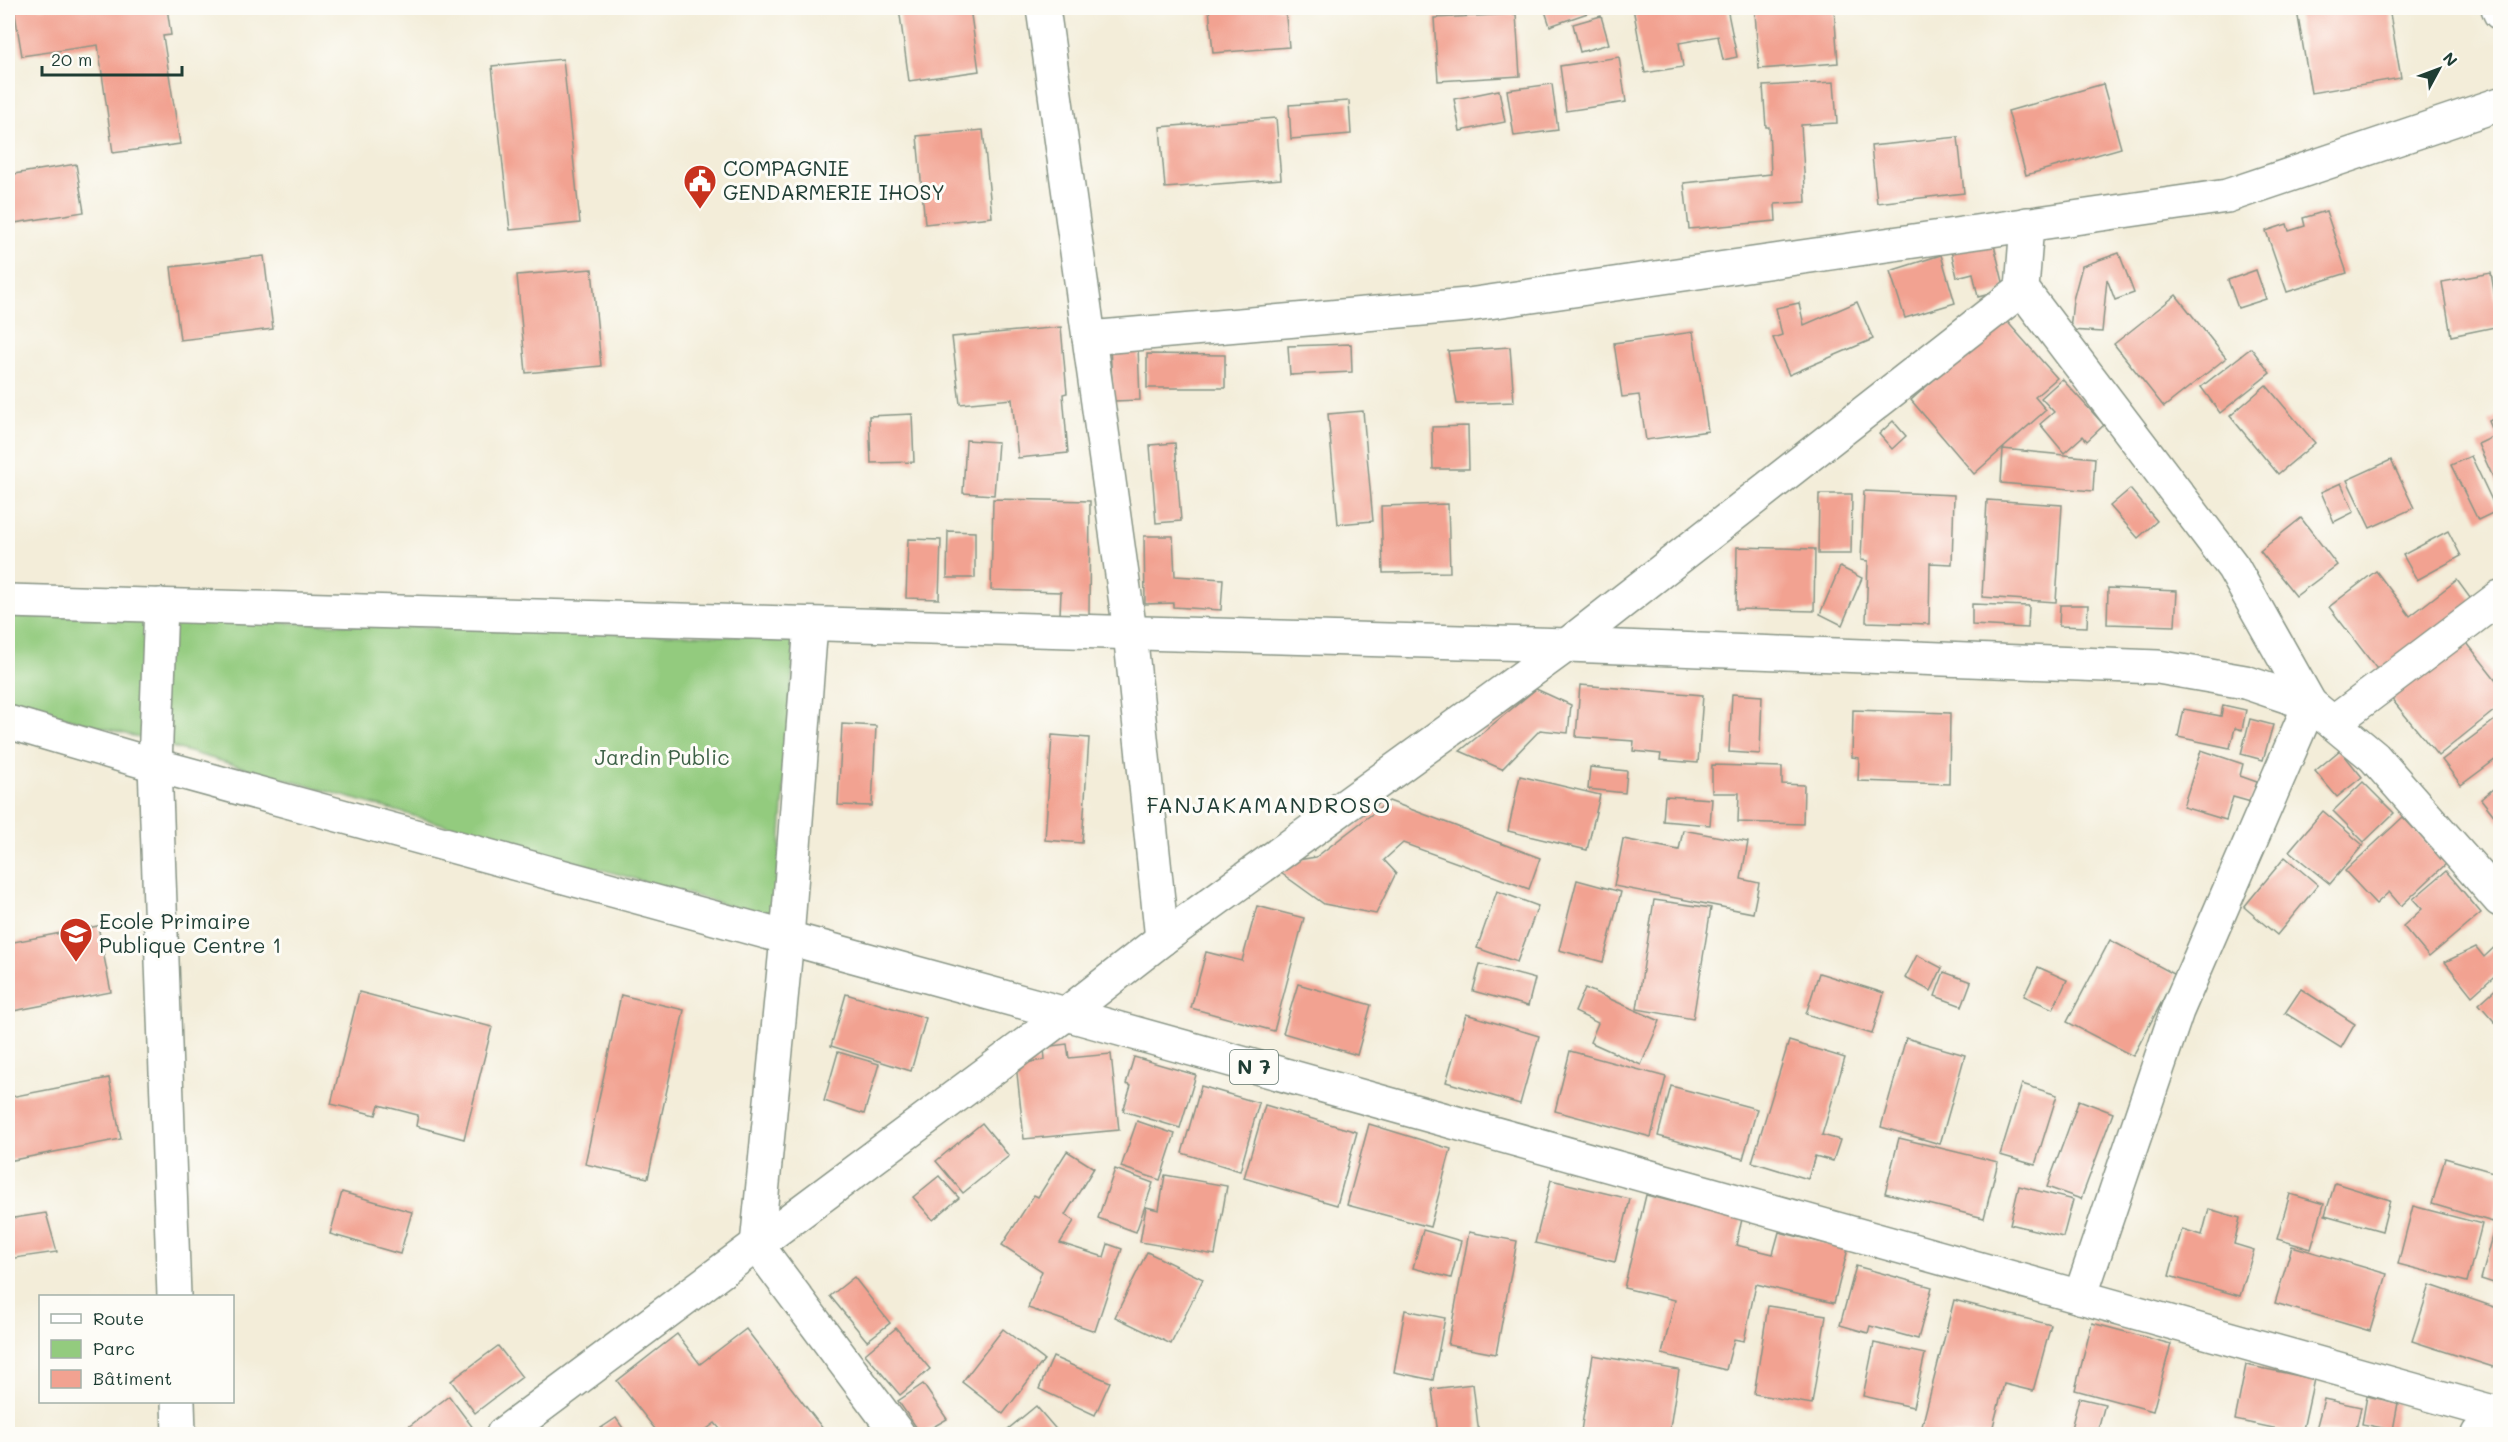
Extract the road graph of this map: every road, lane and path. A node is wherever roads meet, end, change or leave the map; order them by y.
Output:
1 (1043, 8) edge
2 (2498, 8) edge
3 (2500, 13) edge
4 (2500, 104) edge
5 (2027, 224) junction
6 (2022, 289) junction
7 (1089, 338) junction
8 (2500, 597) edge
9 (8, 601) edge
10 (161, 605) junction
11 (811, 624) junction
12 (1131, 632) junction
13 (1567, 645) junction
14 (2322, 714) junction
15 (8, 722) edge
16 (155, 765) junction
17 (2500, 900) edge
18 (787, 938) junction
19 (1162, 939) junction
20 (1066, 1014) junction
21 (757, 1245) junction
22 (174, 1295) edge
23 (2080, 1297) junction
24 (178, 1403) edge
25 (2500, 1414) edge
26 (2500, 1429) edge
27 (179, 1434) edge
28 (503, 1434) edge
29 (898, 1434) edge
30 (2478, 1434) edge

1 - 7 street
2 - 3 street
4 - 5 street
5 - 6 street
5 - 7 street
6 - 13 street
6 - 14 street
7 - 12 street
8 - 14 street
9 - 10 street
10 - 11 street
10 - 16 street
11 - 12 street
11 - 18 street
12 - 13 street
12 - 19 street
13 - 14 street
13 - 19 street
14 - 17 street
14 - 23 street
15 - 16 street, N 7
16 - 18 street, N 7
16 - 22 street
18 - 20 street, N 7
18 - 21 street
19 - 20 street
20 - 21 street
20 - 23 street, N 7
21 - 28 street
21 - 29 street
23 - 25 street, N 7
24 - 27 street
26 - 30 street

